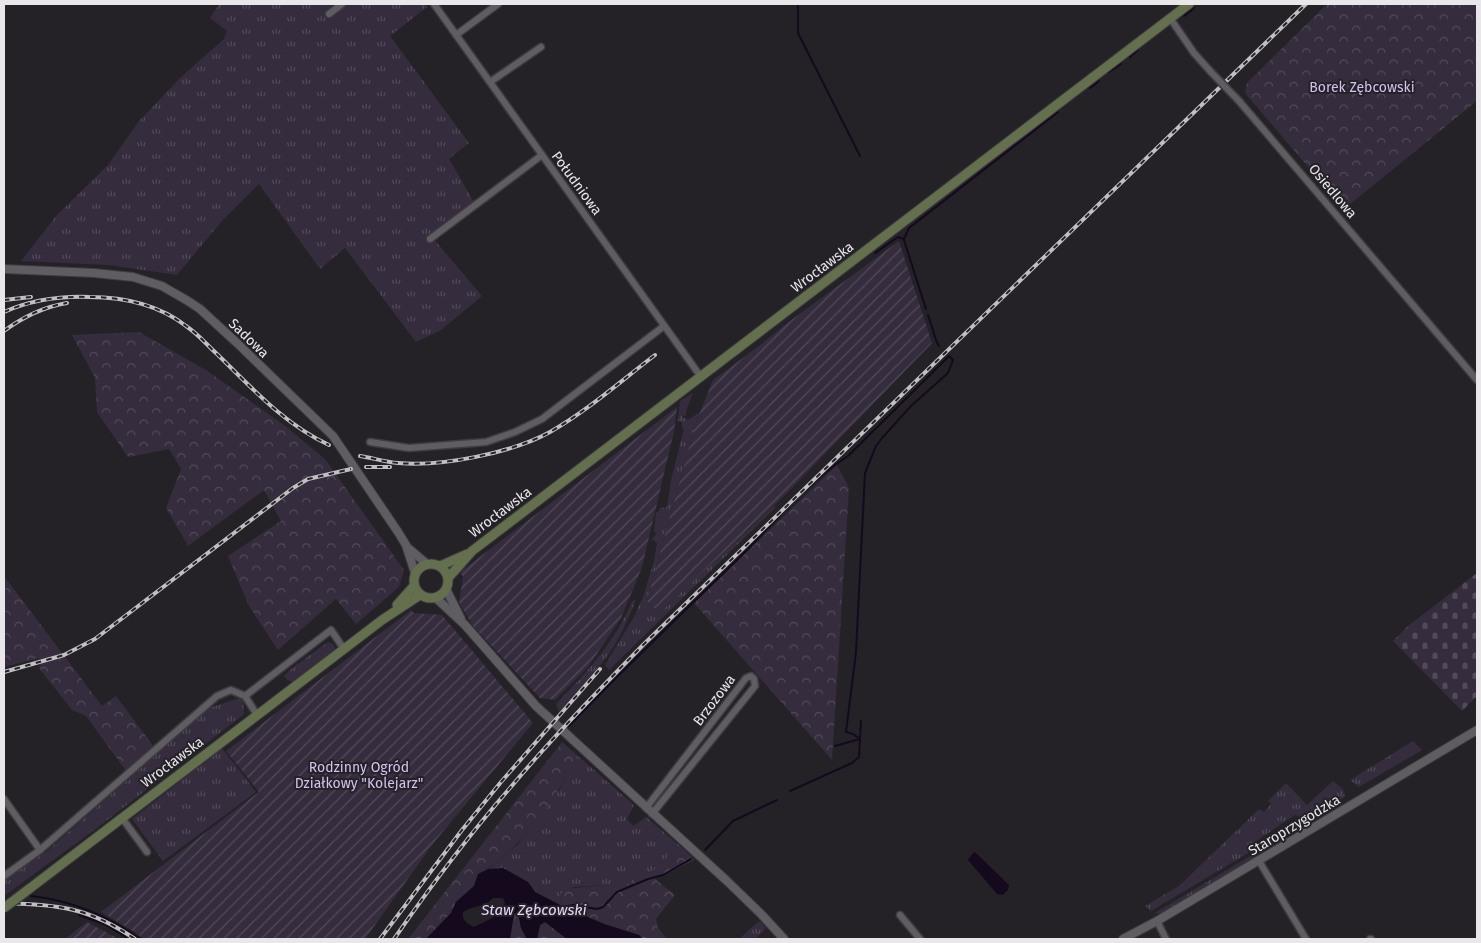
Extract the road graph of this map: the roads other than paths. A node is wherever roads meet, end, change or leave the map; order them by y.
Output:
1 (342, 4) edge
2 (434, 4) edge
3 (498, 4) edge
4 (1189, 4) edge
5 (329, 14) dead end
6 (1170, 18) junction
7 (456, 35) junction
8 (541, 47) dead end
9 (490, 82) junction
10 (542, 155) junction
11 (430, 239) dead end
12 (4, 269) edge
13 (664, 326) junction
14 (699, 375) junction
15 (1477, 380) edge
16 (370, 442) dead end
17 (406, 545) junction
18 (472, 551) junction
19 (427, 564) junction
20 (440, 566) junction
21 (415, 573) junction
22 (448, 578) junction
23 (414, 586) junction
24 (446, 588) junction
25 (420, 595) junction
26 (436, 598) junction
27 (382, 620) junction
28 (465, 625) junction
29 (344, 649) junction
30 (245, 696) junction
31 (257, 715) junction
32 (1477, 730) edge
33 (4, 799) edge
34 (646, 808) junction
35 (652, 814) junction
36 (122, 818) junction
37 (40, 850) junction
38 (147, 852) dead end
39 (1259, 861) junction
40 (4, 876) edge
41 (4, 908) edge
42 (900, 915) dead end
43 (1157, 921) junction
44 (784, 939) edge
45 (920, 939) edge
46 (1124, 939) edge
47 (1166, 939) edge
48 (1306, 939) edge

1 - 5 street
2 - 7 street, Południowa
3 - 7 street
4 - 6 main road, Wrocławska
6 - 14 main road, Wrocławska
6 - 15 street, Osiedlowa, bridge
7 - 9 street, Południowa
8 - 9 street
9 - 10 street, Południowa
10 - 11 street
10 - 13 street, Południowa
12 - 17 street, Sadowa
13 - 14 street, Południowa
13 - 16 street
14 - 18 main road, Wrocławska
17 - 19 street, Sadowa
17 - 21 street, Sadowa
18 - 20 main road, Wrocławska
18 - 22 main road, Wrocławska
19 - 20 main road
19 - 21 main road
20 - 22 main road
21 - 23 main road
22 - 24 main road
23 - 25 main road
23 - 27 main road, Wrocławska
24 - 26 main road
24 - 28 street
25 - 26 main road
25 - 27 main road, Wrocławska
26 - 28 street
27 - 29 main road, Wrocławska
28 - 34 street
29 - 30 street
29 - 31 main road, Wrocławska
30 - 31 street
30 - 37 street
31 - 36 main road, Wrocławska
32 - 39 street, Staroprzygodzka
33 - 37 street
34 - 35 street
34 - 35 street, Brzozowa
35 - 44 street
36 - 38 street
36 - 41 main road, Wrocławska, bridge
37 - 40 street
39 - 43 street, Staroprzygodzka
39 - 48 street
42 - 45 street
43 - 46 street, Staroprzygodzka
43 - 47 street

